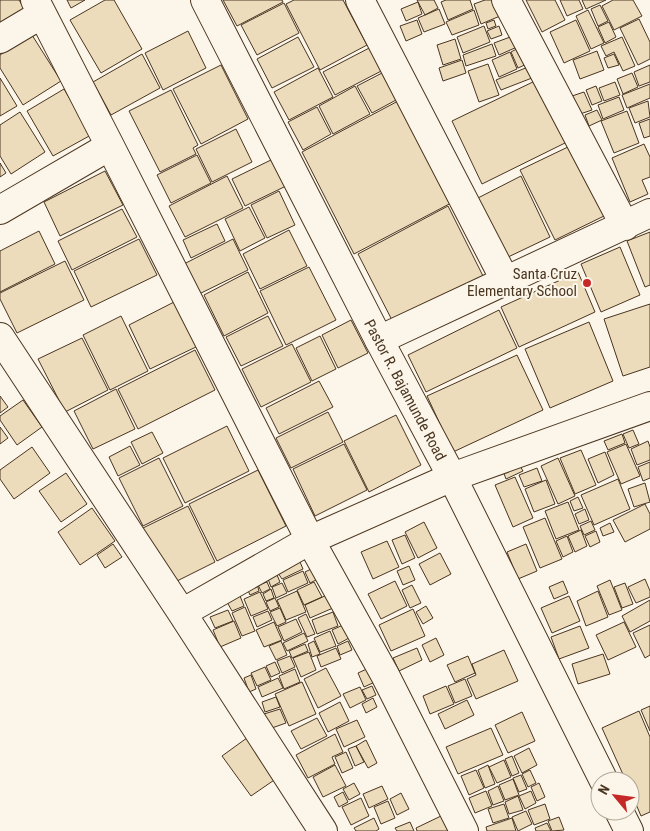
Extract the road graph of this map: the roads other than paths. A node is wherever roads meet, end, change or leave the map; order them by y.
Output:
1 (205, 0) edge
2 (360, 0) edge
3 (506, 0) edge
4 (39, 7) edge
5 (0, 39) edge
6 (110, 146) junction
7 (0, 210) edge
8 (650, 213) edge
9 (625, 226) junction
10 (505, 280) junction
11 (0, 337) edge
12 (379, 340) junction
13 (650, 406) edge
14 (452, 477) junction
15 (310, 540) junction
16 (182, 613) junction
17 (599, 771) edge
18 (323, 831) edge
19 (464, 831) edge

1 - 12 street, Pastor R. Bajamunde Road
2 - 10 street
3 - 9 street
4 - 5 street
4 - 6 street
6 - 7 street
6 - 15 street
8 - 9 street
9 - 10 street
10 - 12 street
11 - 16 street
12 - 14 street, Pastor R. Bajamunde Road
13 - 14 street
14 - 15 street
14 - 17 street, Pastor R. Bajamunde Road
15 - 16 street
15 - 19 street
16 - 18 street

